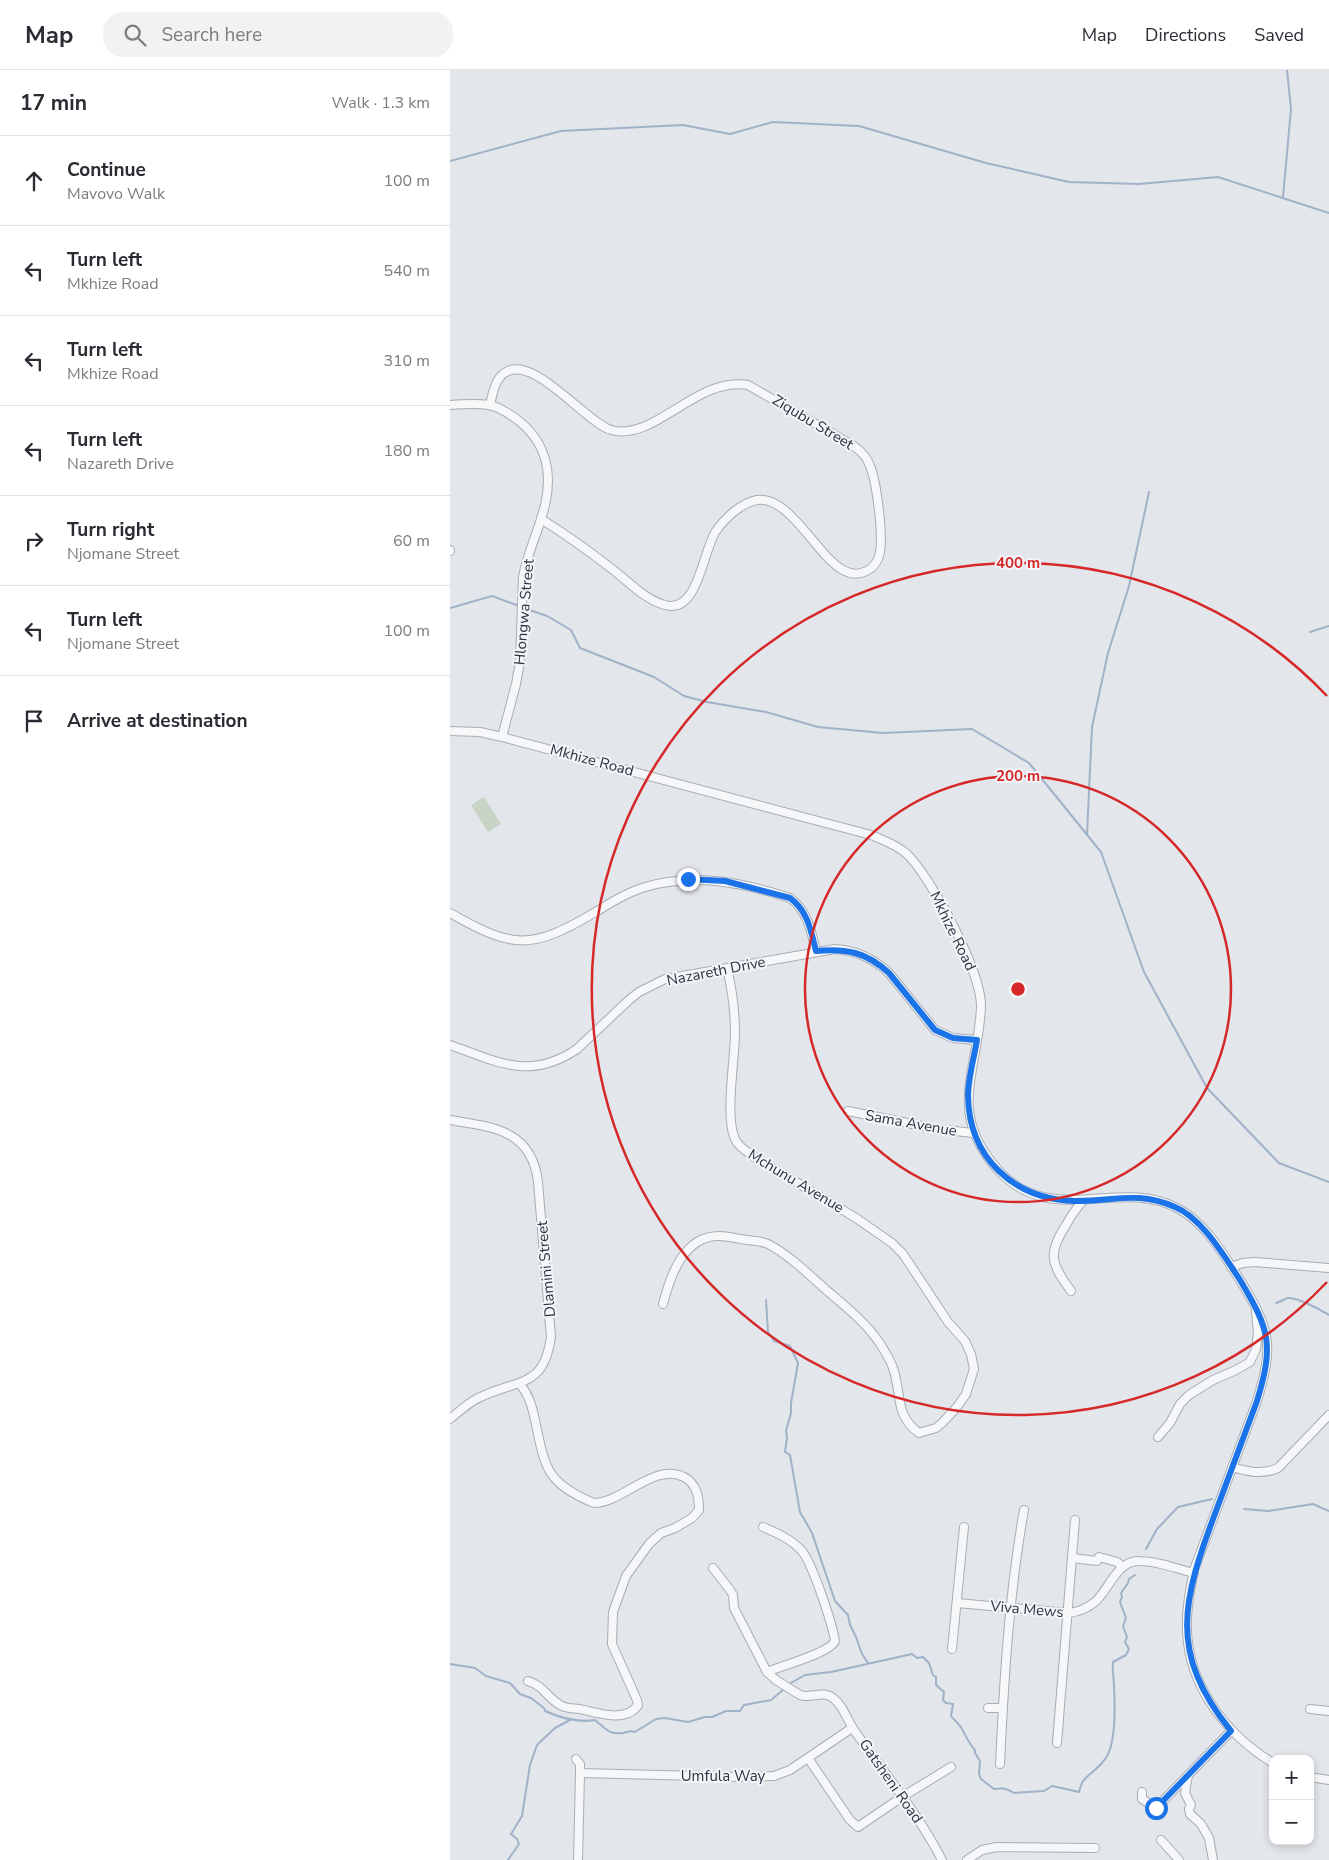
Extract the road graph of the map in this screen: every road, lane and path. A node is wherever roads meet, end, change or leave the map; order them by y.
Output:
1 (450, 405) edge
2 (490, 405) junction
3 (541, 519) junction
4 (450, 731) edge
5 (502, 737) junction
6 (450, 913) edge
7 (816, 951) junction
8 (727, 968) junction
9 (977, 1040) junction
10 (450, 1045) edge
11 (848, 1111) dead end
12 (450, 1120) edge
13 (973, 1133) junction
14 (1084, 1200) junction
15 (1231, 1267) junction
16 (1329, 1268) edge
17 (1071, 1292) dead end
18 (663, 1304) dead end
19 (1256, 1308) junction
20 (520, 1384) junction
21 (1329, 1415) edge
22 (450, 1419) edge
23 (1158, 1437) dead end
24 (1232, 1467) junction
25 (1024, 1510) dead end
26 (1075, 1520) dead end
27 (763, 1527) dead end
28 (964, 1527) dead end
29 (1072, 1558) junction
30 (1123, 1567) junction
31 (713, 1568) dead end
32 (1194, 1573) junction
33 (957, 1603) junction
34 (1011, 1608) junction
35 (1068, 1613) junction
36 (952, 1649) dead end
37 (767, 1672) junction
38 (528, 1681) dead end
39 (988, 1708) dead end
40 (1002, 1708) junction
41 (1310, 1708) dead end
42 (1329, 1711) edge
43 (1058, 1725) junction
44 (1068, 1726) dead end
45 (852, 1728) junction
46 (1231, 1731) junction
47 (1057, 1743) dead end
48 (808, 1758) junction
49 (576, 1759) dead end
50 (1269, 1760) edge
51 (1000, 1764) dead end
52 (951, 1767) dead end
53 (580, 1773) junction
54 (1188, 1775) junction
55 (1314, 1778) edge
56 (1329, 1780) edge
57 (1142, 1792) dead end
58 (902, 1797) junction
59 (1160, 1840) dead end
60 (1095, 1848) dead end
61 (578, 1860) edge
62 (942, 1860) edge
63 (967, 1860) edge
64 (1179, 1860) edge
65 (1213, 1860) edge

1 - 2 street, Hlongwa Street
2 - 3 street, Hlongwa Street
2 - 3 street, Ziqubu Street
3 - 5 street, Hlongwa Street
4 - 5 street, Mkhize Road
5 - 9 street, Mkhize Road
6 - 7 street
7 - 8 street, Nazareth Drive
7 - 9 street, Nazareth Drive
8 - 10 street, Nazareth Drive
8 - 18 street, Mchunu Avenue
9 - 13 street, Mkhize Road
11 - 13 street, Sama Avenue
12 - 20 street, Dlamini Street
13 - 14 street, Mkhize Road
14 - 15 street, Mkhize Road
14 - 17 street
15 - 16 street
15 - 19 street, Mkhize Road
19 - 23 street
19 - 24 street, Mkhize Road
20 - 22 street, Dlamini Street
20 - 38 street
21 - 24 street
24 - 32 street, Mkhize Road
25 - 34 street
26 - 29 street
27 - 37 street
28 - 33 street
29 - 30 street
29 - 35 street
30 - 32 street
30 - 35 street, Viva Mews
31 - 37 street
32 - 46 street, Mkhize Road
33 - 34 street, Viva Mews
33 - 36 street
34 - 35 street, Viva Mews
34 - 40 street
35 - 43 street
37 - 45 street, Gatsheni Road
39 - 40 street
40 - 51 street
41 - 42 street
43 - 44 street
43 - 47 street
45 - 48 street, Umfula Way
45 - 58 street, Gatsheni Road
46 - 50 street, Mkhize Road
46 - 54 street
48 - 53 street, Umfula Way
48 - 58 street
49 - 53 street
52 - 58 street
53 - 61 street
54 - 57 street
54 - 65 street
55 - 56 street
58 - 62 street, Gatsheni Road
59 - 64 street
60 - 63 street

